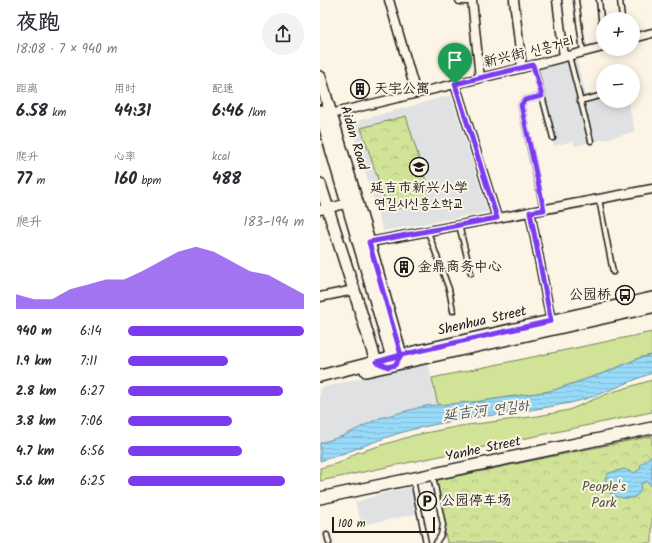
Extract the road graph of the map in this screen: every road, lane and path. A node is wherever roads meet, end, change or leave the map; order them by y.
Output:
1 (389, 0) edge
2 (460, 0) edge
3 (471, 0) edge
4 (514, 0) edge
5 (557, 0) edge
6 (576, 0) edge
7 (599, 0) edge
8 (620, 0) edge
9 (600, 12) edge
10 (621, 12) edge
11 (652, 33) edge
12 (640, 36) edge
13 (596, 49) edge
14 (583, 52) junction
15 (566, 56) junction
16 (533, 65) junction
17 (522, 68) junction
18 (320, 77) edge
19 (480, 78) junction
20 (455, 84) junction
21 (416, 93) junction
22 (542, 96) junction
23 (596, 97) edge
24 (580, 101) junction
25 (324, 113) edge
26 (320, 137) edge
27 (553, 138) dead end
28 (591, 141) dead end
29 (320, 184) edge
30 (652, 189) edge
31 (599, 199) junction
32 (341, 206) junction
33 (324, 209) edge
34 (544, 210) junction
35 (530, 212) junction
36 (497, 218) junction
37 (459, 225) junction
38 (428, 231) junction
39 (364, 243) junction
40 (613, 272) dead end
41 (471, 273) dead end
42 (354, 290) junction
43 (320, 297) edge
44 (652, 298) edge
45 (652, 307) edge
46 (453, 311) dead end
47 (551, 321) junction
48 (390, 361) junction
49 (320, 376) edge
50 (320, 383) edge
51 (652, 428) edge
52 (432, 476) junction
53 (413, 479) junction
54 (320, 498) edge
55 (327, 535) dead end
56 (329, 543) edge
57 (426, 543) edge
58 (436, 543) edge

1 - 21 street
2 - 3 street
3 - 19 street
4 - 17 street
5 - 15 street
6 - 14 lane
7 - 9 lane
8 - 10 lane
11 - 12 street
13 - 14 street, 新兴街 신흥거리
14 - 15 street, 新兴街 신흥거리
15 - 16 street, 新兴街 신흥거리
15 - 24 lane
16 - 17 street, 新兴街 신흥거리
16 - 22 lane
17 - 19 street, 新兴街 신흥거리
18 - 25 main road, Aidan Road
19 - 20 street, 新兴街 신흥거리
20 - 21 street, 新兴街 신흥거리
20 - 36 street
21 - 25 street, 新兴街 신흥거리
22 - 27 lane
22 - 34 lane
23 - 24 lane
24 - 28 lane
25 - 39 main road, Aidan Road
26 - 32 main road
29 - 33 main road
30 - 31 street
31 - 34 street
31 - 40 lane
32 - 33 street
32 - 48 main road
33 - 42 main road
34 - 35 street
35 - 36 street
35 - 47 street
36 - 37 street
37 - 38 street
37 - 41 lane
38 - 39 street
38 - 46 lane
39 - 48 main road, Aidan Road
42 - 43 street
42 - 48 main road
44 - 47 main road, Shenhua Street
45 - 48 main road, Shenhua Street
47 - 48 main road, Shenhua Street
48 - 49 main road, Shenhua Street
48 - 50 main road, Shenhua Street
51 - 52 main road, Yanhe Street
52 - 53 main road, Yanhe Street
52 - 58 lane
53 - 54 main road, Yanhe Street
53 - 57 lane
55 - 56 lane

